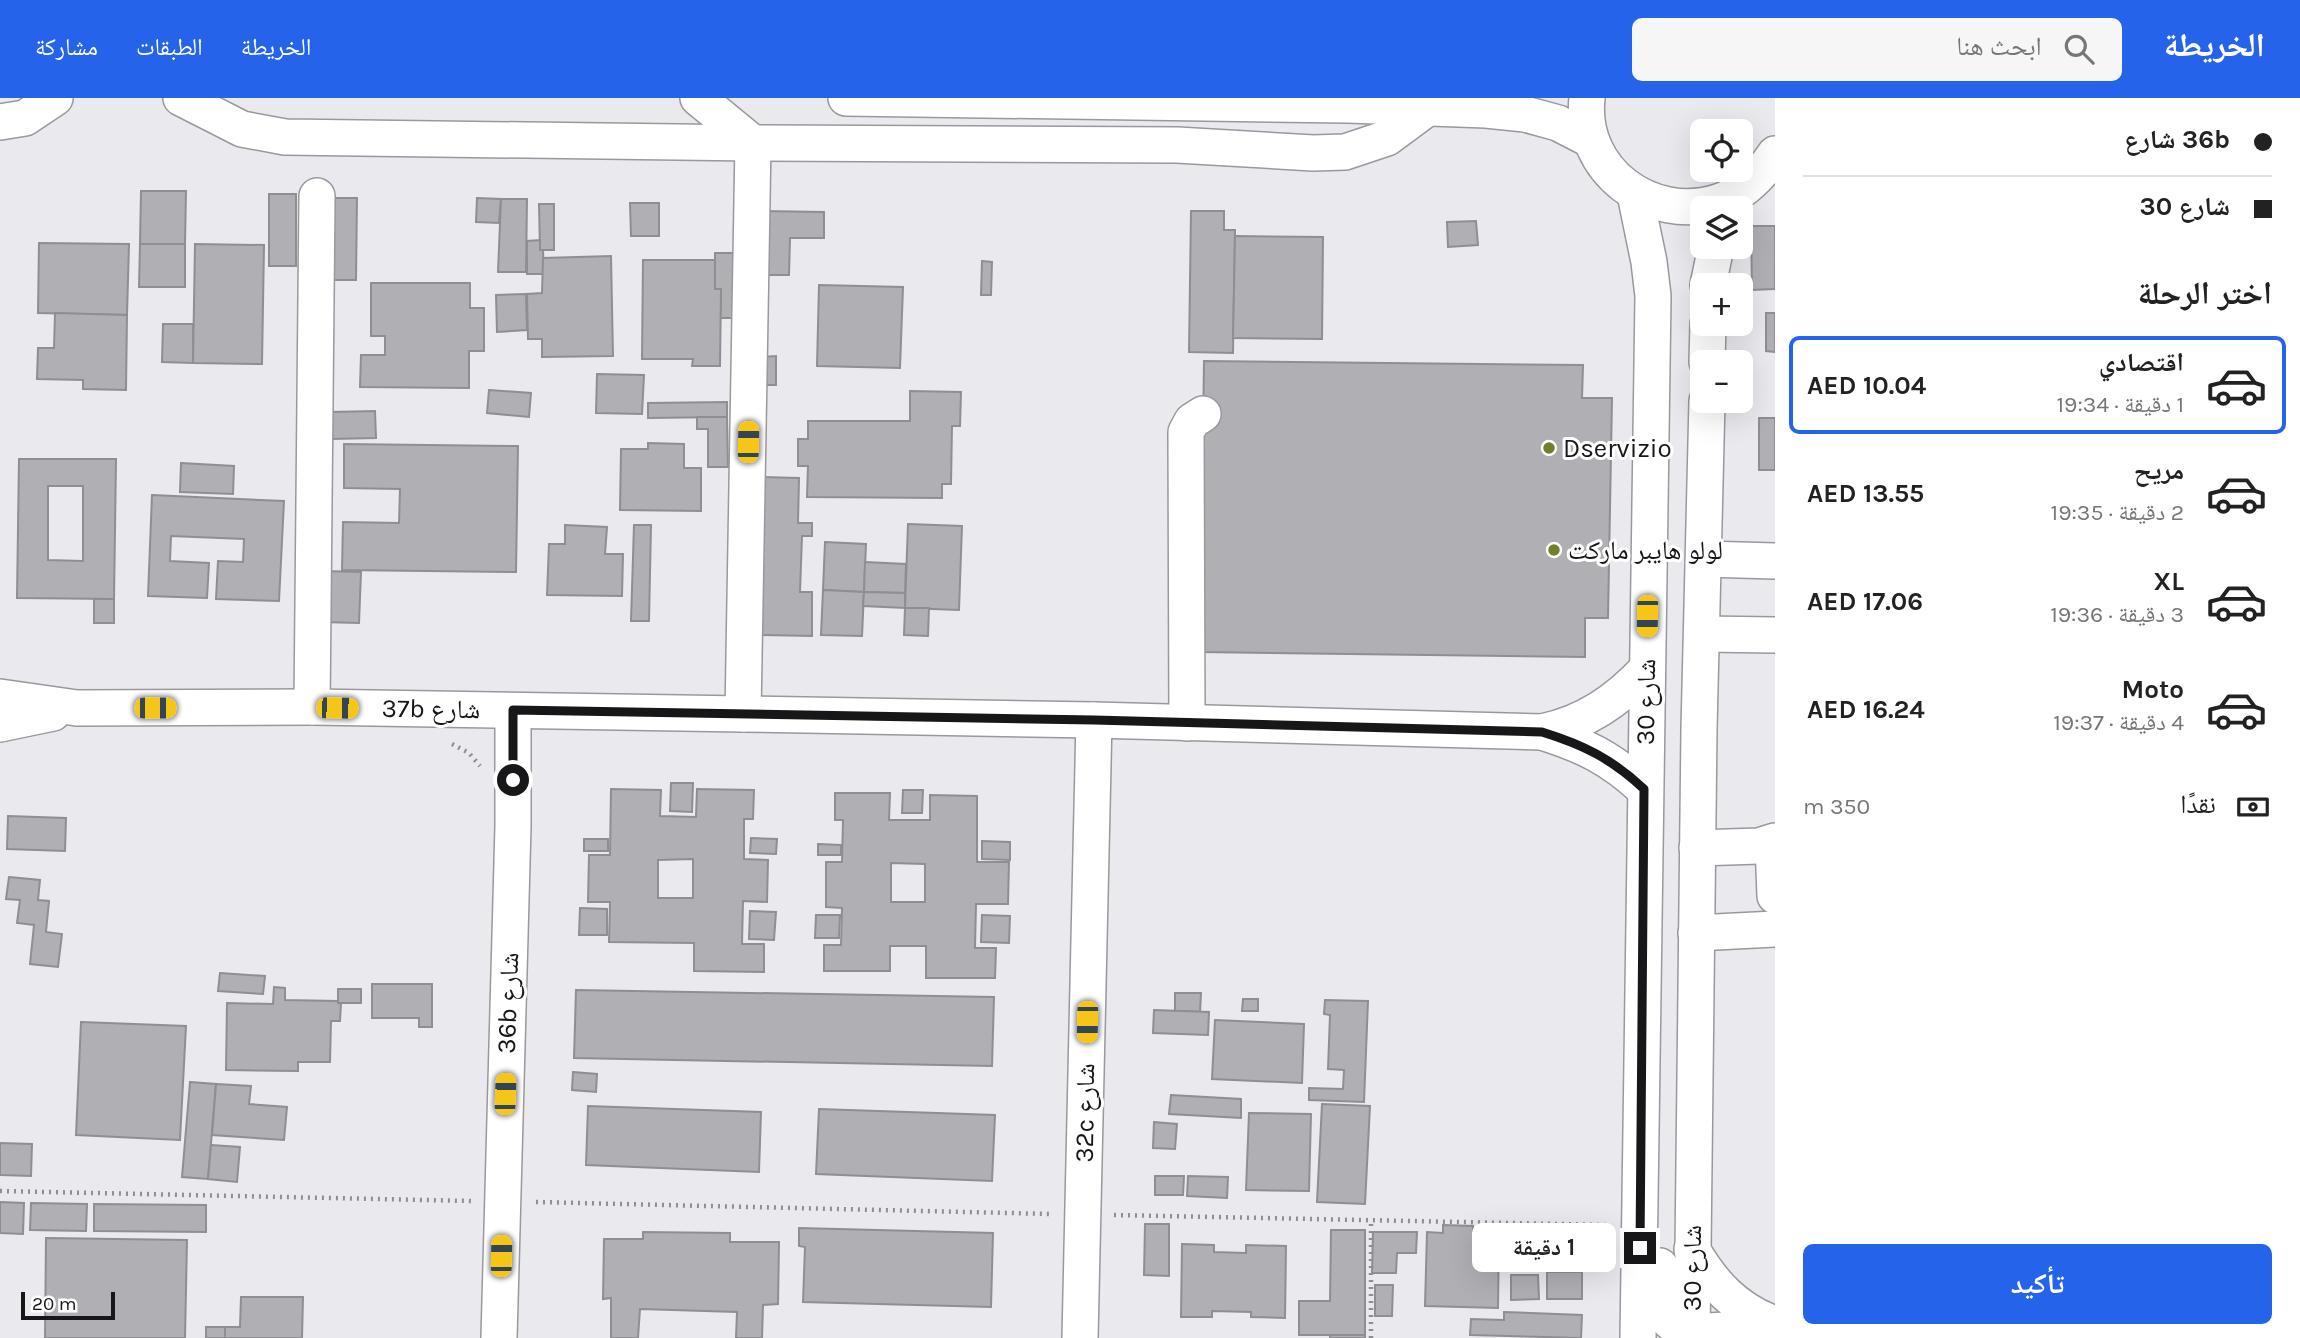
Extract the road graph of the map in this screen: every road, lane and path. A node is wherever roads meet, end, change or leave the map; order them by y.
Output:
1 (181, 98) edge
2 (698, 98) edge
3 (846, 98) edge
4 (1587, 98) edge
5 (40, 107) edge
6 (1429, 107) junction
7 (1591, 140) junction
8 (0, 142) edge
9 (753, 143) junction
10 (1775, 154) edge
11 (1635, 194) junction
12 (317, 196) dead end
13 (1742, 196) edge
14 (1690, 208) edge
15 (1707, 413) edge
16 (1203, 414) dead end
17 (1775, 551) edge
18 (1704, 559) junction
19 (1703, 634) junction
20 (1775, 635) edge
21 (1647, 669) junction
22 (0, 696) edge
23 (77, 708) junction
24 (312, 708) junction
25 (513, 710) junction
26 (743, 714) junction
27 (1094, 720) junction
28 (1187, 723) junction
29 (0, 724) edge
30 (1542, 732) junction
31 (443, 741) dead end
32 (482, 768) dead end
33 (1644, 789) junction
34 (1774, 842) edge
35 (1698, 848) junction
36 (1775, 896) edge
37 (1775, 929) edge
38 (1696, 933) junction
39 (0, 1191) edge
40 (503, 1202) junction
41 (1083, 1214) junction
42 (1371, 1220) junction
43 (1640, 1226) junction
44 (1692, 1249) junction
45 (1775, 1326) edge
46 (1692, 1335) edge
47 (499, 1338) edge
48 (1080, 1338) edge
49 (1371, 1338) edge
50 (1638, 1338) edge

1 - 9 street
2 - 9 street
3 - 6 street
4 - 7 street
5 - 8 street
6 - 7 street
6 - 9 street
7 - 11 street
9 - 26 street
10 - 13 street
11 - 14 street
11 - 21 street, شارع 30
12 - 24 street
15 - 18 street, شارع 30
16 - 28 street
17 - 18 street
18 - 19 street, شارع 30
19 - 20 street
19 - 35 street, شارع 30
21 - 30 street, 37b شارع
21 - 33 street, شارع 30
22 - 23 street, 37b شارع
23 - 24 street, 37b شارع
23 - 29 street, 37b شارع
24 - 25 street, 37b شارع
25 - 26 street, 37b شارع
25 - 40 street, 36b شارع
26 - 27 street, 37b شارع
27 - 28 street, 37b شارع
27 - 41 street, 32c شارع
28 - 30 street, 37b شارع
30 - 33 street, 37b شارع
31 - 32 path
33 - 43 street, شارع 30
34 - 35 street
34 - 36 street
35 - 38 street, شارع 30
37 - 38 street
38 - 44 street, شارع 30
39 - 40 path
40 - 41 path
40 - 47 street, 36b شارع
41 - 42 path
41 - 48 street, 32c شارع
42 - 43 path
42 - 49 path
43 - 46 street
43 - 50 street, شارع 30
44 - 45 street
44 - 46 street, شارع 30
45 - 46 street

